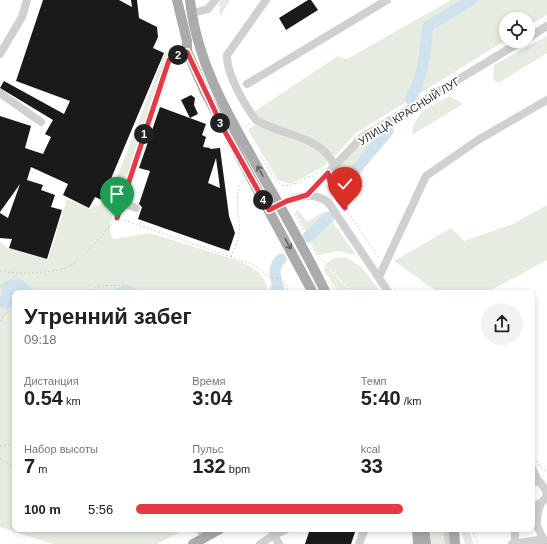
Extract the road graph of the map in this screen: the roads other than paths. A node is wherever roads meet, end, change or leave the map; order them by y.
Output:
1 (27, 0) edge
2 (177, 0) edge
3 (190, 0) edge
4 (215, 0) edge
5 (266, 0) edge
6 (387, 0) edge
7 (193, 13) junction
8 (547, 26) edge
9 (535, 34) edge
10 (510, 48) edge
11 (187, 52) junction
12 (0, 54) edge
13 (247, 84) dead end
14 (0, 93) edge
15 (547, 100) edge
16 (40, 122) dead end
17 (334, 166) junction
18 (307, 195) junction
19 (122, 203) junction
20 (279, 205) junction
21 (136, 208) dead end
22 (269, 210) junction
23 (117, 218) road end
24 (312, 256) junction
25 (379, 277) junction
26 (312, 290) edge
27 (325, 290) edge
28 (329, 290) edge
29 (392, 290) edge
30 (539, 482) edge
31 (544, 500) edge
32 (535, 531) edge
33 (214, 532) edge
34 (272, 532) edge
35 (364, 532) edge
36 (418, 532) edge
37 (422, 532) edge
38 (424, 532) edge
39 (447, 532) edge
40 (454, 532) edge
41 (515, 532) edge
42 (199, 539) edge
43 (513, 543) edge
44 (543, 543) edge
45 (260, 544) edge
46 (279, 544) edge
47 (359, 544) edge
48 (420, 544) edge
49 (426, 544) edge
50 (449, 544) edge
51 (455, 544) edge

1 - 12 street
2 - 11 main road
3 - 7 main road
4 - 7 street
5 - 17 street
6 - 13 street
20 -> 7 main road
8 - 9 street
10 - 17 street, УЛИЦА КРАСНЫЙ ЛУГ
11 - 19 street
11 - 22 main road
14 - 16 street
15 - 25 street
17 - 18 street, УЛИЦА КРАСНЫЙ ЛУГ
18 - 20 street
18 - 25 street
19 - 21 street
19 - 23 street
20 - 22 street
20 - 24 main road
22 -> 26 main road
24 - 27 main road
24 - 28 main road
25 - 29 street
30 - 31 street
31 - 44 street
32 - 44 street
33 - 42 main road
34 - 45 street
34 - 46 street
35 - 47 street
36 - 48 main road
37 - 48 main road
38 - 49 main road
39 - 50 street
40 - 51 main road
41 - 43 street
43 - 44 street

